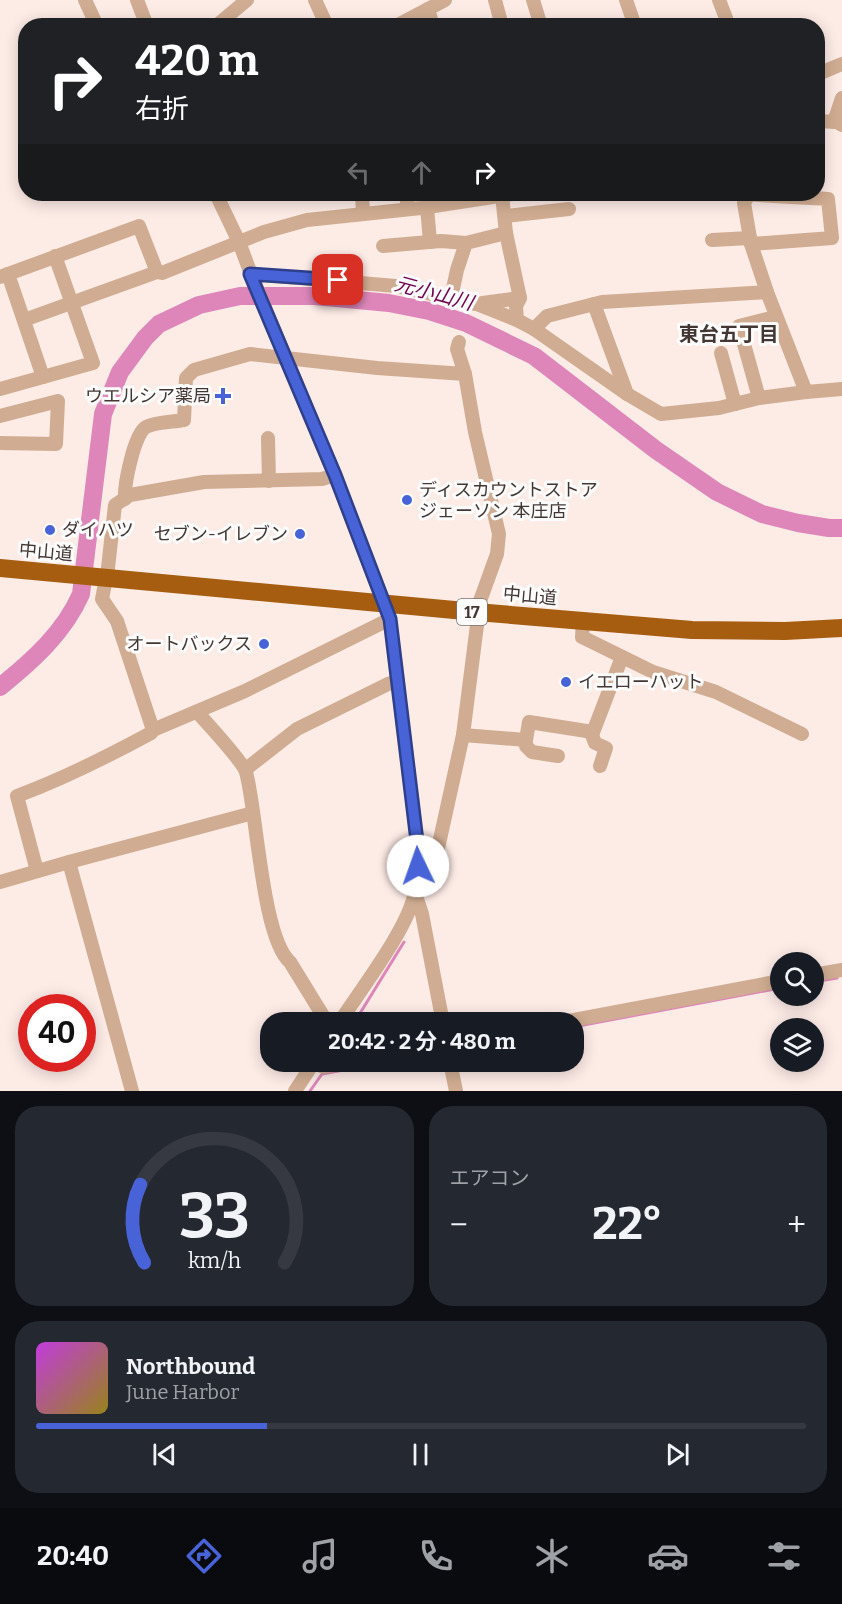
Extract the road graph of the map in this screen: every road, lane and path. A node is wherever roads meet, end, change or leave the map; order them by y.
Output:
1 (85, 0) edge
2 (137, 0) edge
3 (247, 0) edge
4 (315, 0) edge
5 (445, 0) edge
6 (495, 0) edge
7 (533, 0) edge
8 (626, 0) edge
9 (719, 0) edge
10 (428, 9) junction
11 (93, 18) edge
12 (143, 18) edge
13 (226, 18) edge
14 (323, 18) edge
15 (411, 18) edge
16 (431, 18) edge
17 (500, 18) edge
18 (539, 18) edge
19 (632, 18) edge
20 (726, 18) edge
21 (842, 64) edge
22 (825, 71) edge
23 (842, 98) edge
24 (838, 123) edge
25 (825, 199) edge
26 (219, 201) edge
27 (362, 201) edge
28 (406, 201) edge
29 (504, 201) edge
30 (745, 201) edge
31 (432, 202) edge
32 (569, 208) dead end
33 (408, 209) junction
34 (363, 214) junction
35 (505, 216) junction
36 (506, 233) junction
37 (712, 240) dead end
38 (751, 241) junction
39 (239, 242) junction
40 (430, 242) junction
41 (466, 243) junction
42 (383, 246) dead end
43 (55, 256) junction
44 (157, 272) junction
45 (4, 276) edge
46 (252, 276) junction
47 (767, 292) junction
48 (451, 298) junction
49 (520, 298) junction
50 (72, 303) junction
51 (475, 304) junction
52 (594, 304) junction
53 (775, 316) junction
54 (24, 320) junction
55 (517, 320) junction
56 (534, 329) junction
57 (459, 342) dead end
58 (722, 353) dead end
59 (287, 358) junction
60 (465, 374) junction
61 (43, 377) junction
62 (0, 389) edge
63 (842, 389) edge
64 (806, 392) junction
65 (627, 394) junction
66 (759, 398) junction
67 (735, 404) junction
68 (0, 416) edge
69 (268, 438) dead end
70 (0, 443) edge
71 (335, 475) junction
72 (269, 481) junction
73 (125, 499) junction
74 (0, 568) edge
75 (105, 578) junction
76 (388, 611) junction
77 (476, 612) junction
78 (583, 621) junction
79 (842, 628) edge
80 (622, 657) junction
81 (397, 681) junction
82 (197, 712) junction
83 (153, 730) junction
84 (593, 732) junction
85 (802, 734) dead end
86 (463, 735) junction
87 (526, 740) junction
88 (558, 756) dead end
89 (600, 766) dead end
90 (246, 769) junction
91 (253, 813) junction
92 (69, 862) junction
93 (37, 871) junction
94 (0, 882) edge
95 (416, 886) junction
96 (842, 970) edge
97 (824, 973) edge
98 (770, 983) edge
99 (321, 1012) edge
100 (346, 1012) edge
101 (441, 1012) edge
102 (584, 1018) edge
103 (307, 1072) edge
104 (452, 1072) edge
105 (132, 1091) edge
106 (295, 1091) edge
107 (456, 1091) edge

1 - 11 street
2 - 12 street
3 - 13 street
4 - 14 street
5 - 10 street
6 - 17 street
7 - 18 street
8 - 19 street
9 - 20 street
10 - 15 street
10 - 16 street
21 - 22 street
23 - 24 street
25 - 38 street
26 - 39 street
27 - 34 street
28 - 33 street
29 - 35 street
30 - 38 street
31 - 33 street
31 - 40 street
32 - 35 street
33 - 34 street
34 - 39 street
35 - 36 street
36 - 41 street
36 - 49 street
37 - 38 street
38 - 47 street
39 - 44 street
39 - 46 street
40 - 41 street
40 - 42 street
41 - 48 street
43 - 44 street
43 - 45 street
43 - 50 street
44 - 50 street
45 - 54 street
46 - 48 street
46 - 59 street
47 - 52 street
47 - 53 street
48 - 51 street
49 - 51 street
49 - 55 street
50 - 54 street
50 - 61 street
51 - 55 street
52 - 56 street
52 - 65 street
53 - 64 street
53 - 66 street
54 - 61 street
55 - 56 street
56 - 65 street
57 - 60 street
58 - 67 street
59 - 60 street
59 - 71 street
59 - 73 street
60 - 77 street
61 - 62 street
63 - 64 street
64 - 66 street
65 - 67 street
66 - 67 street
68 - 70 street
69 - 72 street
71 - 72 street
71 - 76 street
72 - 73 street
73 - 75 street
74 - 75 highway, 中山道 / 17
75 - 76 highway, 中山道 / 17
75 - 83 street
76 - 77 highway, 中山道 / 17
76 - 81 street
76 - 82 street
77 - 78 highway, 中山道 / 17
77 - 86 street
78 - 79 highway, 中山道 / 17
78 - 80 street
80 - 84 street
80 - 85 street
81 - 90 street
81 - 95 street
82 - 83 street
82 - 90 street
83 - 93 street
84 - 87 street
84 - 89 street
86 - 87 street
86 - 95 street
87 - 88 street
90 - 91 street
91 - 92 street
91 - 99 street
92 - 93 street
92 - 105 street
93 - 94 street
95 - 100 street
95 - 101 street
96 - 97 street
98 - 102 street
103 - 106 street
104 - 107 street

